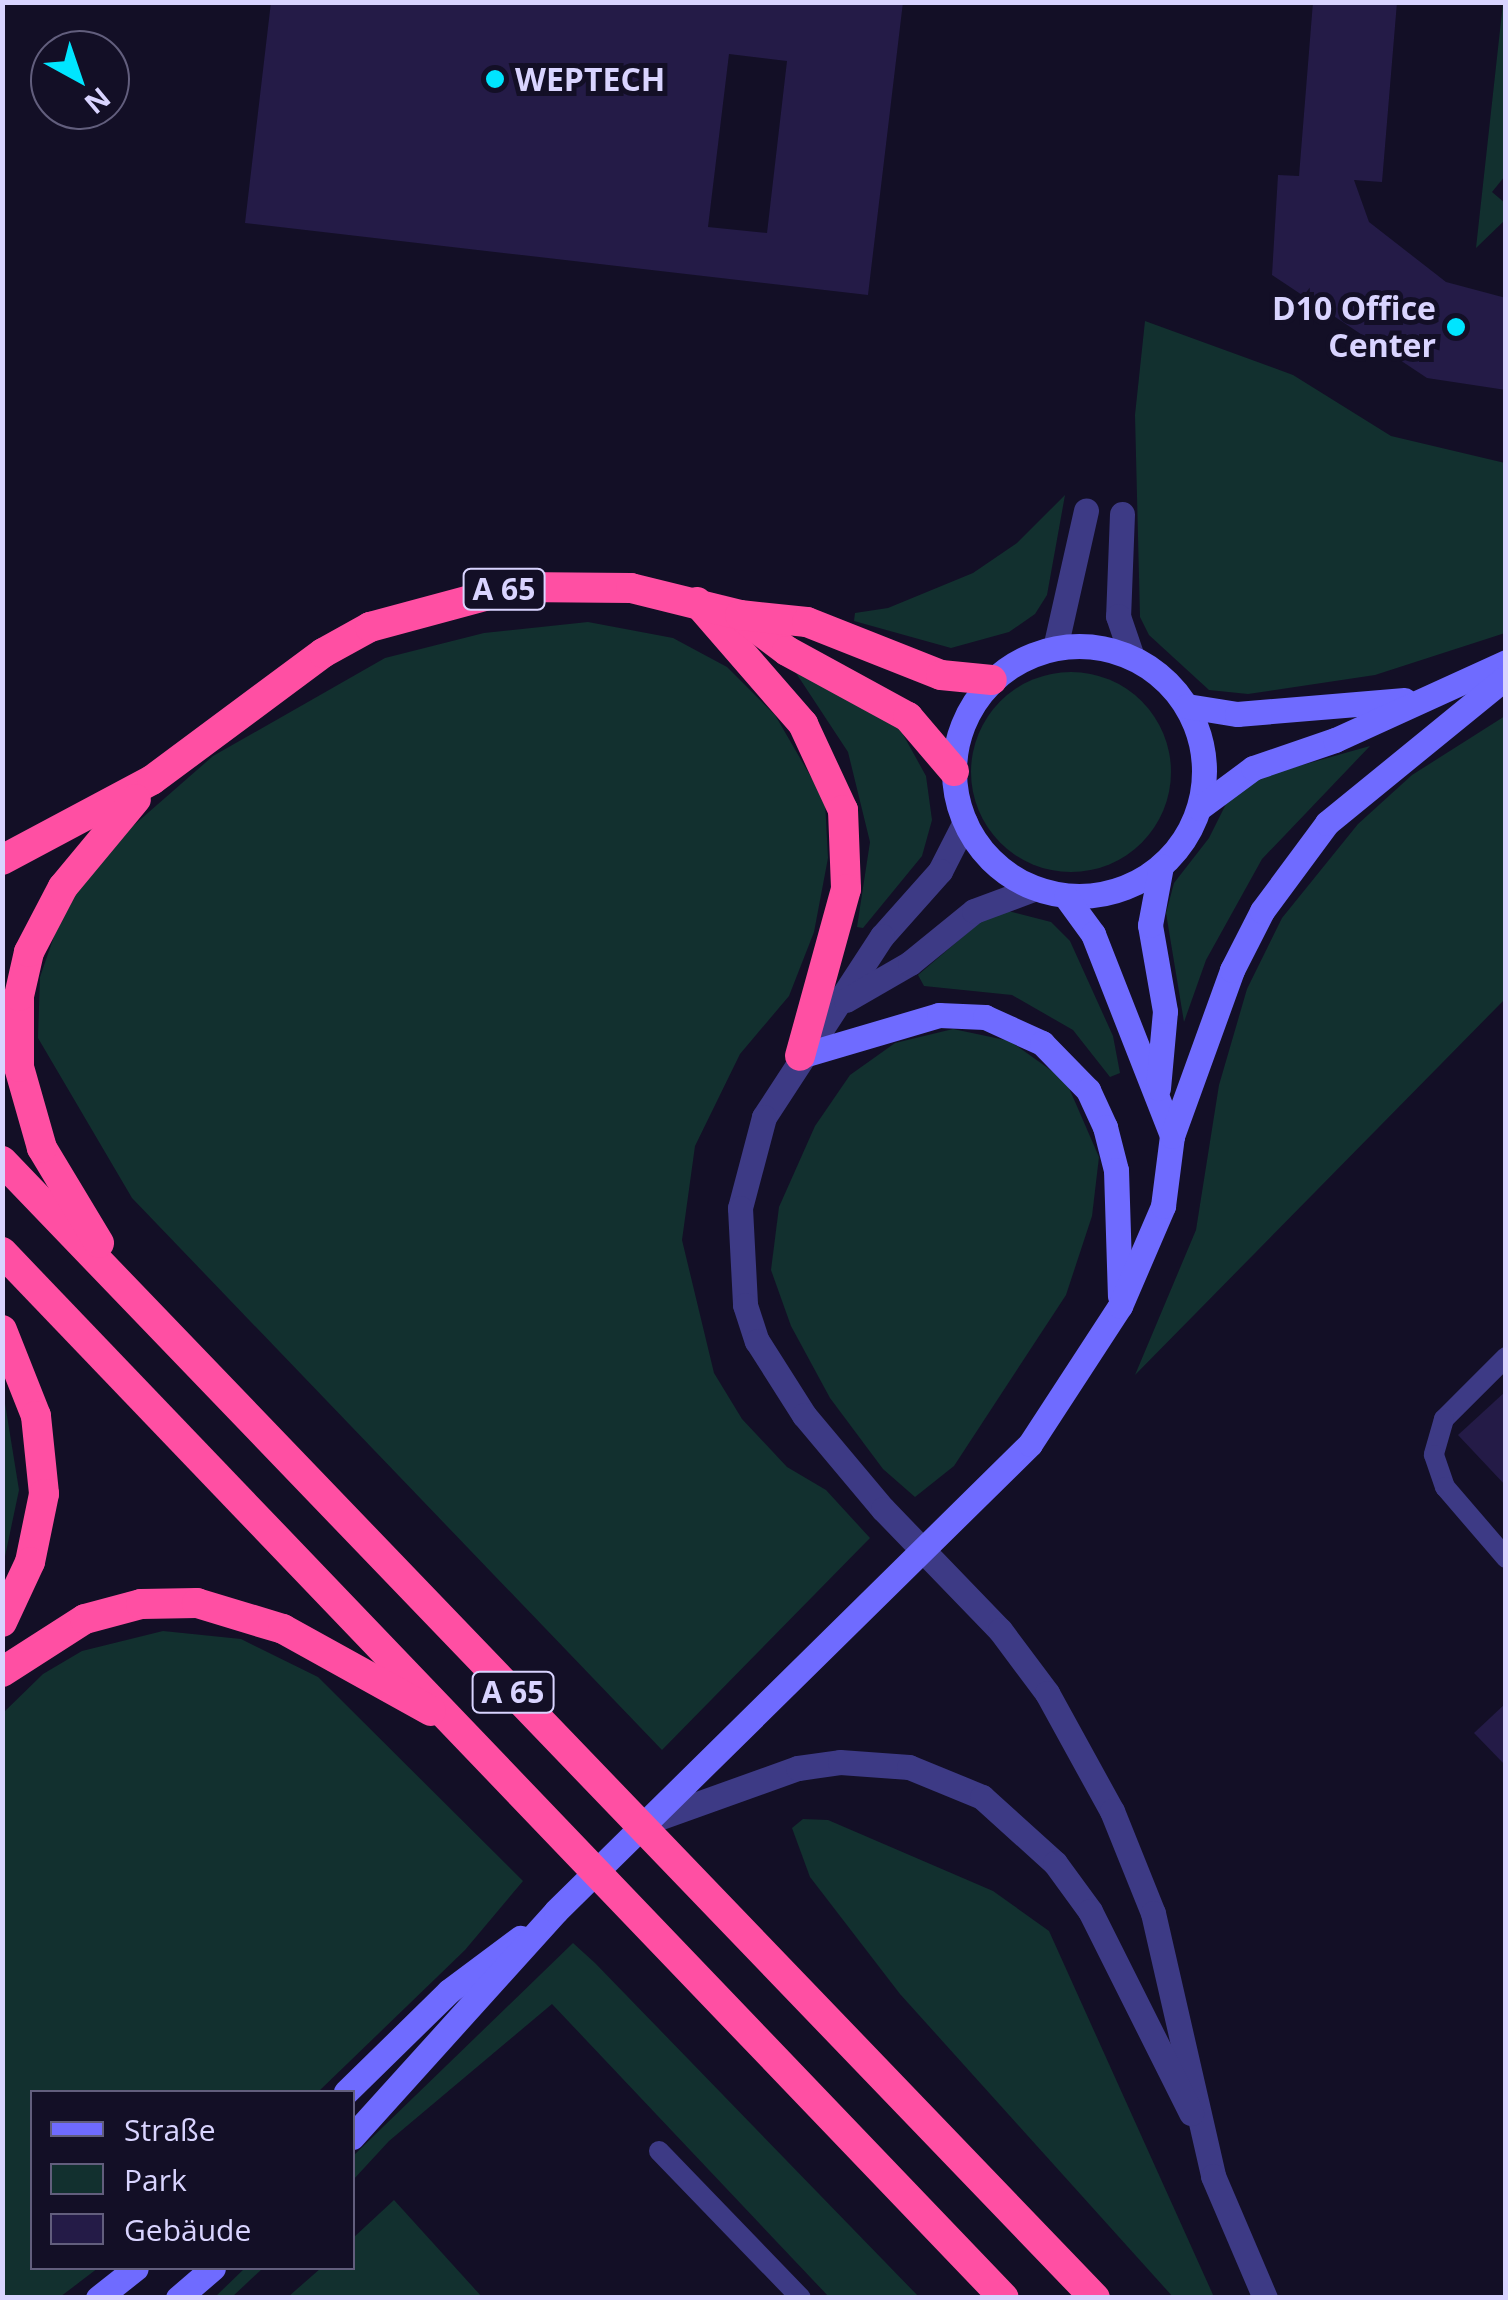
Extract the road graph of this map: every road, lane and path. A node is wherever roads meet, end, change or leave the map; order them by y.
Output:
1 (1086, 510) dead end
2 (1122, 514) dead end
3 (695, 600) junction
4 (740, 615) junction
5 (1055, 648) junction
6 (1132, 657) junction
7 (1506, 662) edge
8 (1506, 678) edge
9 (992, 680) junction
10 (1414, 700) junction
11 (1187, 706) junction
12 (954, 771) junction
13 (152, 780) junction
14 (1199, 808) junction
15 (964, 822) junction
16 (2, 860) edge
17 (1160, 866) junction
18 (1033, 889) junction
19 (1066, 898) junction
20 (845, 1000) junction
21 (800, 1056) junction
22 (1158, 1088) junction
23 (1172, 1136) junction
24 (2, 1162) edge
25 (2, 1252) edge
26 (130, 1292) junction
27 (1120, 1306) junction
28 (2, 1330) edge
29 (1506, 1357) edge
30 (1506, 1558) edge
31 (2, 1622) edge
32 (2, 1672) edge
33 (451, 1722) junction
34 (647, 1822) junction
35 (556, 1912) junction
36 (348, 2090) edge
37 (355, 2134) edge
38 (1204, 2140) junction
39 (659, 2152) dead end
40 (133, 2270) edge
41 (211, 2270) edge
42 (98, 2298) edge
43 (178, 2298) edge
44 (801, 2298) edge
45 (1004, 2298) edge
46 (1095, 2298) edge
47 (1265, 2298) edge

1 - 5 street
2 - 6 street
3 - 4 highway, A 65
3 - 13 highway, A 65
3 - 21 highway
4 - 9 highway, A 65
4 - 12 highway
5 - 6 main road
5 - 9 main road
6 - 11 main road
7 - 10 main road
8 - 23 main road
9 - 12 main road
10 - 11 main road
10 - 14 main road
11 - 14 main road
12 - 15 main road
13 - 16 highway, A 65
13 - 26 highway, A 65
14 - 17 main road
15 - 18 main road
15 - 20 street
17 - 19 main road
17 - 22 main road
18 - 19 main road
18 - 20 street
19 - 22 main road
20 - 21 street
21 - 27 main road
21 - 38 street
22 - 23 main road
23 - 27 main road
24 - 26 highway, A 65
25 - 33 highway, A 65
26 - 46 highway, A 65
27 - 34 main road
28 - 31 highway
29 - 30 lane
32 - 33 highway, A 65
33 - 45 highway, A 65
34 - 35 main road
34 - 38 street
35 - 36 main road
35 - 37 main road
38 - 47 street
39 - 44 lane
40 - 42 main road
41 - 43 main road

